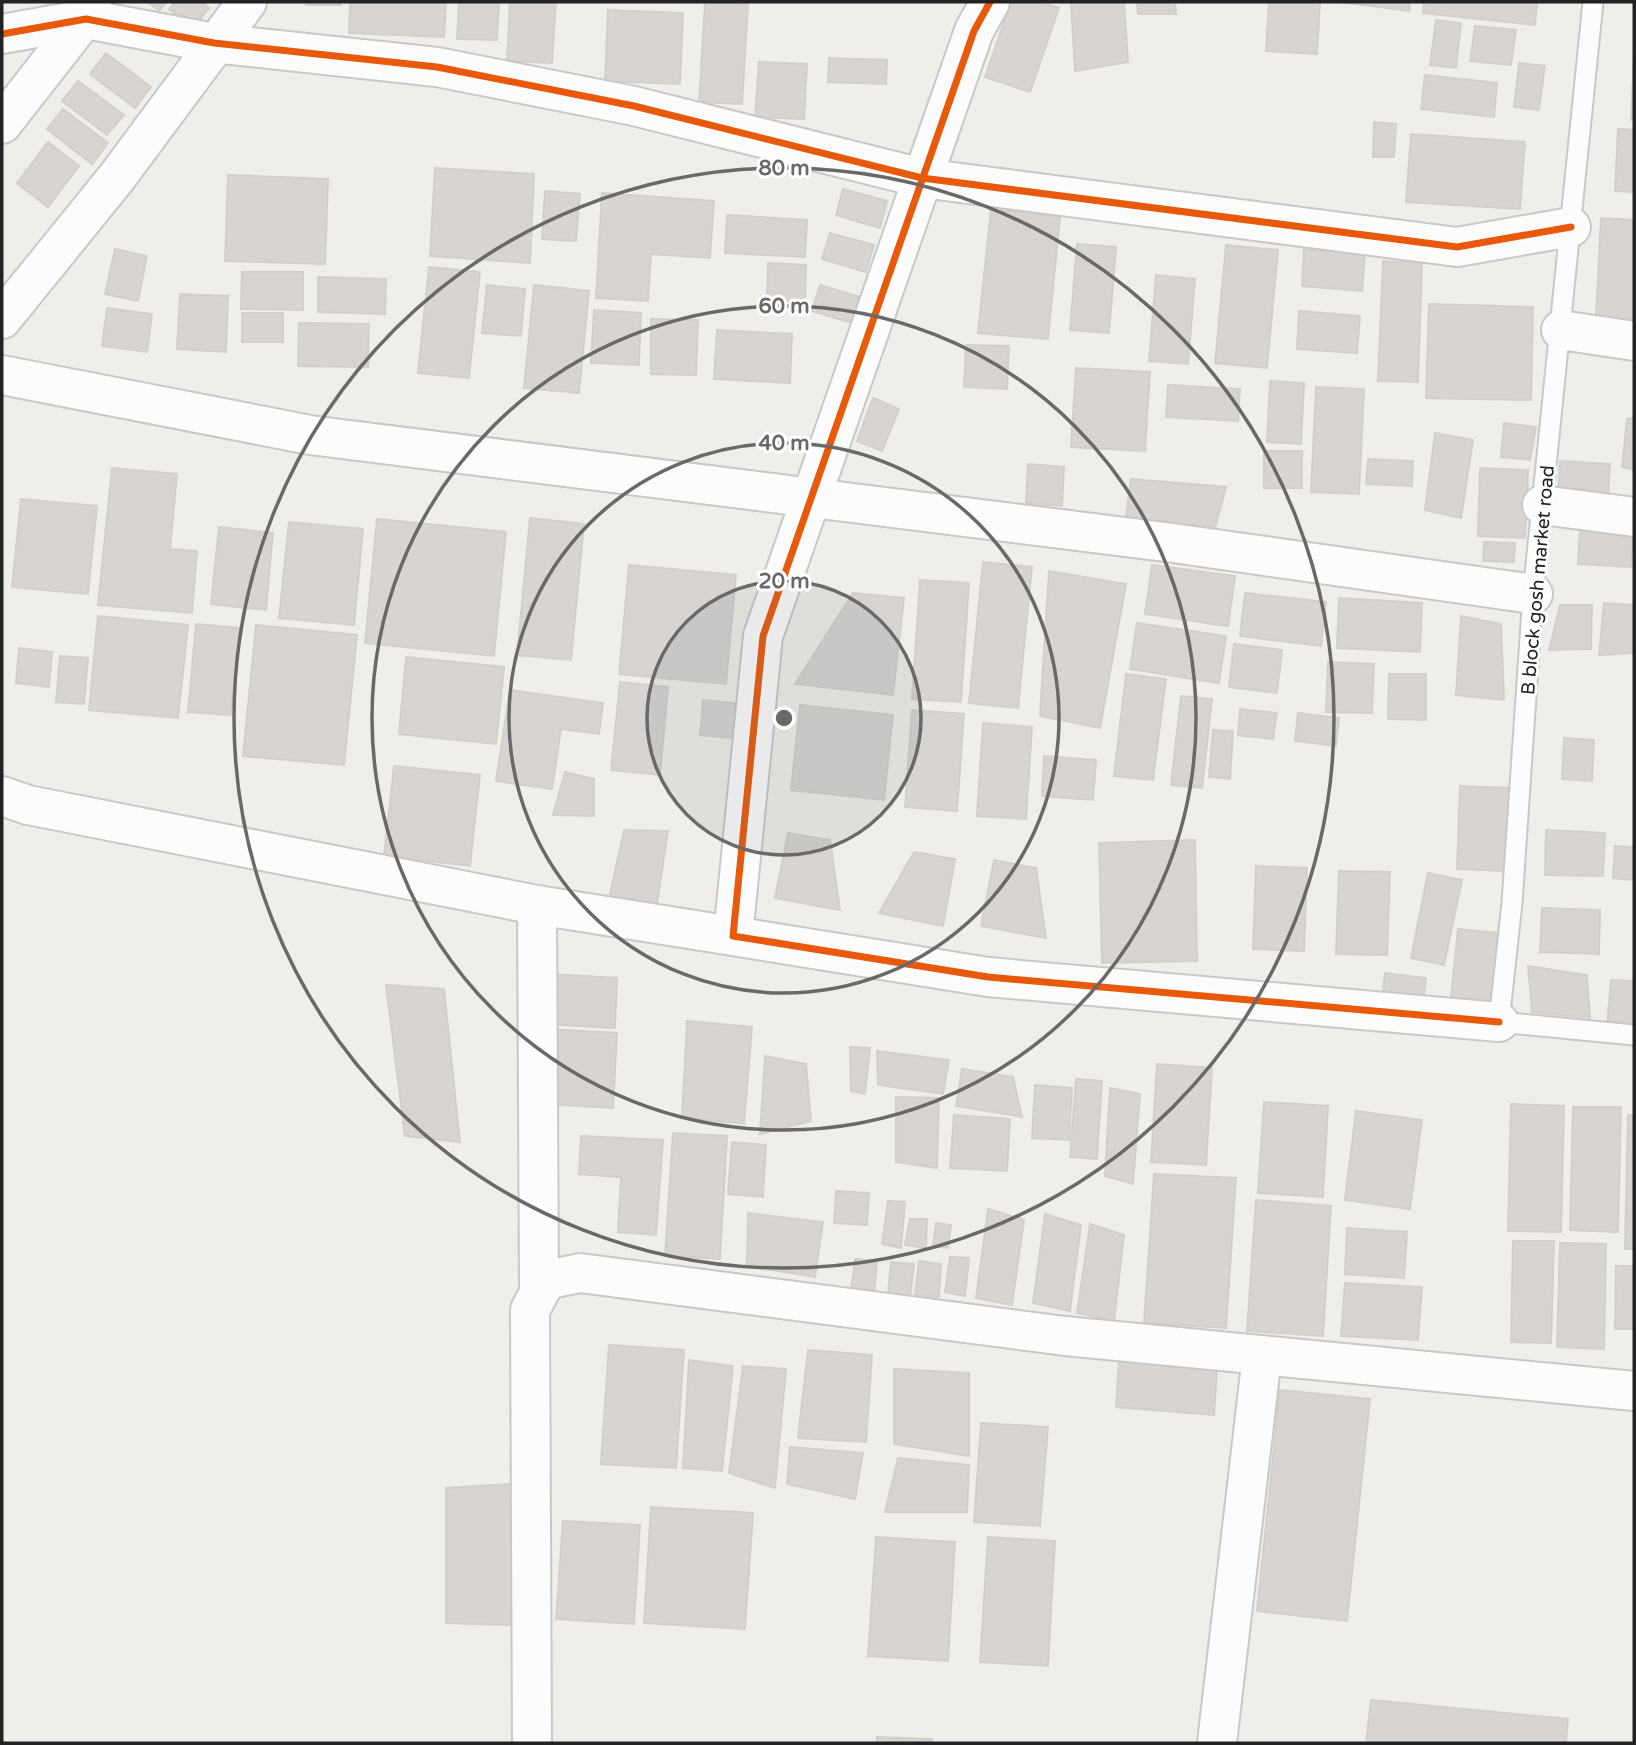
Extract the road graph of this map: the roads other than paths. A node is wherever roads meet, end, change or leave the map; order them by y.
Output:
1 (247, 2) edge
2 (990, 2) edge
3 (1593, 2) edge
4 (92, 10) edge
5 (2, 34) edge
6 (214, 43) junction
7 (2, 124) edge
8 (922, 178) junction
9 (1571, 227) junction
10 (2, 319) edge
11 (1560, 330) junction
12 (1634, 341) edge
13 (2, 375) edge
14 (810, 499) junction
15 (1542, 505) junction
16 (1634, 516) edge
17 (1533, 594) junction
18 (2, 796) edge
19 (537, 905) junction
20 (733, 936) junction
21 (1499, 1022) junction
22 (1634, 1035) edge
23 (539, 1292) junction
24 (1262, 1356) junction
25 (1634, 1391) edge
26 (531, 1743) edge
27 (1217, 1743) edge

1 - 6 street
2 - 8 street
3 - 9 lane, B block gosh market road
4 - 5 street
4 - 6 street
4 - 7 street
6 - 8 street
6 - 10 street
8 - 9 street
8 - 14 street
9 - 11 lane, B block gosh market road
11 - 12 street
11 - 15 lane, B block gosh market road
13 - 14 street
14 - 17 street
14 - 20 street
15 - 16 street
15 - 17 lane, B block gosh market road
17 - 21 lane, B block gosh market road
18 - 19 street
19 - 20 street
19 - 23 street
20 - 21 street
21 - 22 lane
23 - 24 street
23 - 26 street
24 - 25 street
24 - 27 street

